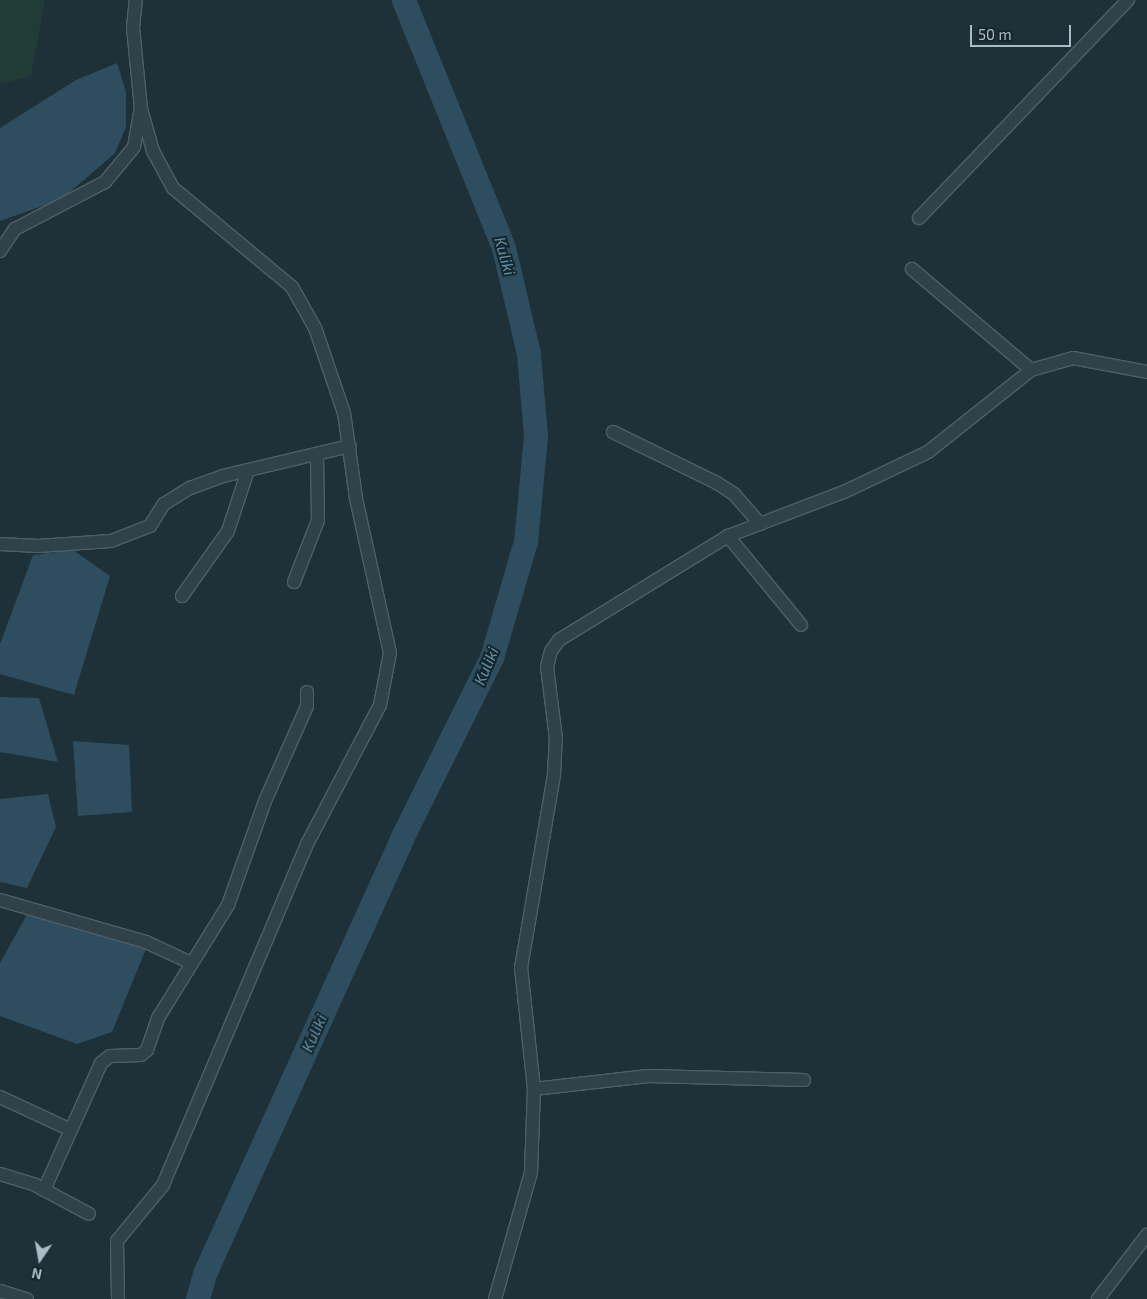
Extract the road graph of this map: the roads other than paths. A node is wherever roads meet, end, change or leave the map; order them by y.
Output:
1 (136, 0) edge
2 (1128, 0) edge
3 (141, 109) junction
4 (920, 218) dead end
5 (1, 246) edge
6 (912, 269) dead end
7 (1031, 370) junction
8 (1147, 372) edge
9 (613, 432) dead end
10 (350, 446) junction
11 (318, 454) junction
12 (248, 470) junction
13 (760, 524) junction
14 (728, 536) junction
15 (0, 544) edge
16 (294, 582) dead end
17 (182, 596) dead end
18 (801, 625) dead end
19 (307, 692) dead end
20 (0, 900) edge
21 (191, 963) junction
22 (804, 1080) dead end
23 (534, 1089) junction
24 (0, 1097) edge
25 (71, 1130) junction
26 (0, 1174) edge
27 (44, 1190) junction
28 (89, 1214) dead end
29 (1147, 1235) edge
30 (0, 1291) edge
31 (27, 1299) edge
32 (118, 1299) edge
33 (495, 1299) edge
34 (1098, 1299) edge

1 - 3 street
2 - 4 street
3 - 5 street
3 - 10 street
6 - 7 street
7 - 8 street
7 - 13 street
9 - 13 street
10 - 11 street
10 - 32 street
11 - 12 street
11 - 16 street
12 - 15 street
12 - 17 street
13 - 14 street
14 - 18 street
14 - 23 street
19 - 21 street
20 - 21 street
21 - 25 street
22 - 23 street
23 - 33 street
24 - 25 street
25 - 27 street
26 - 27 street
27 - 28 street
29 - 34 street
30 - 31 street

